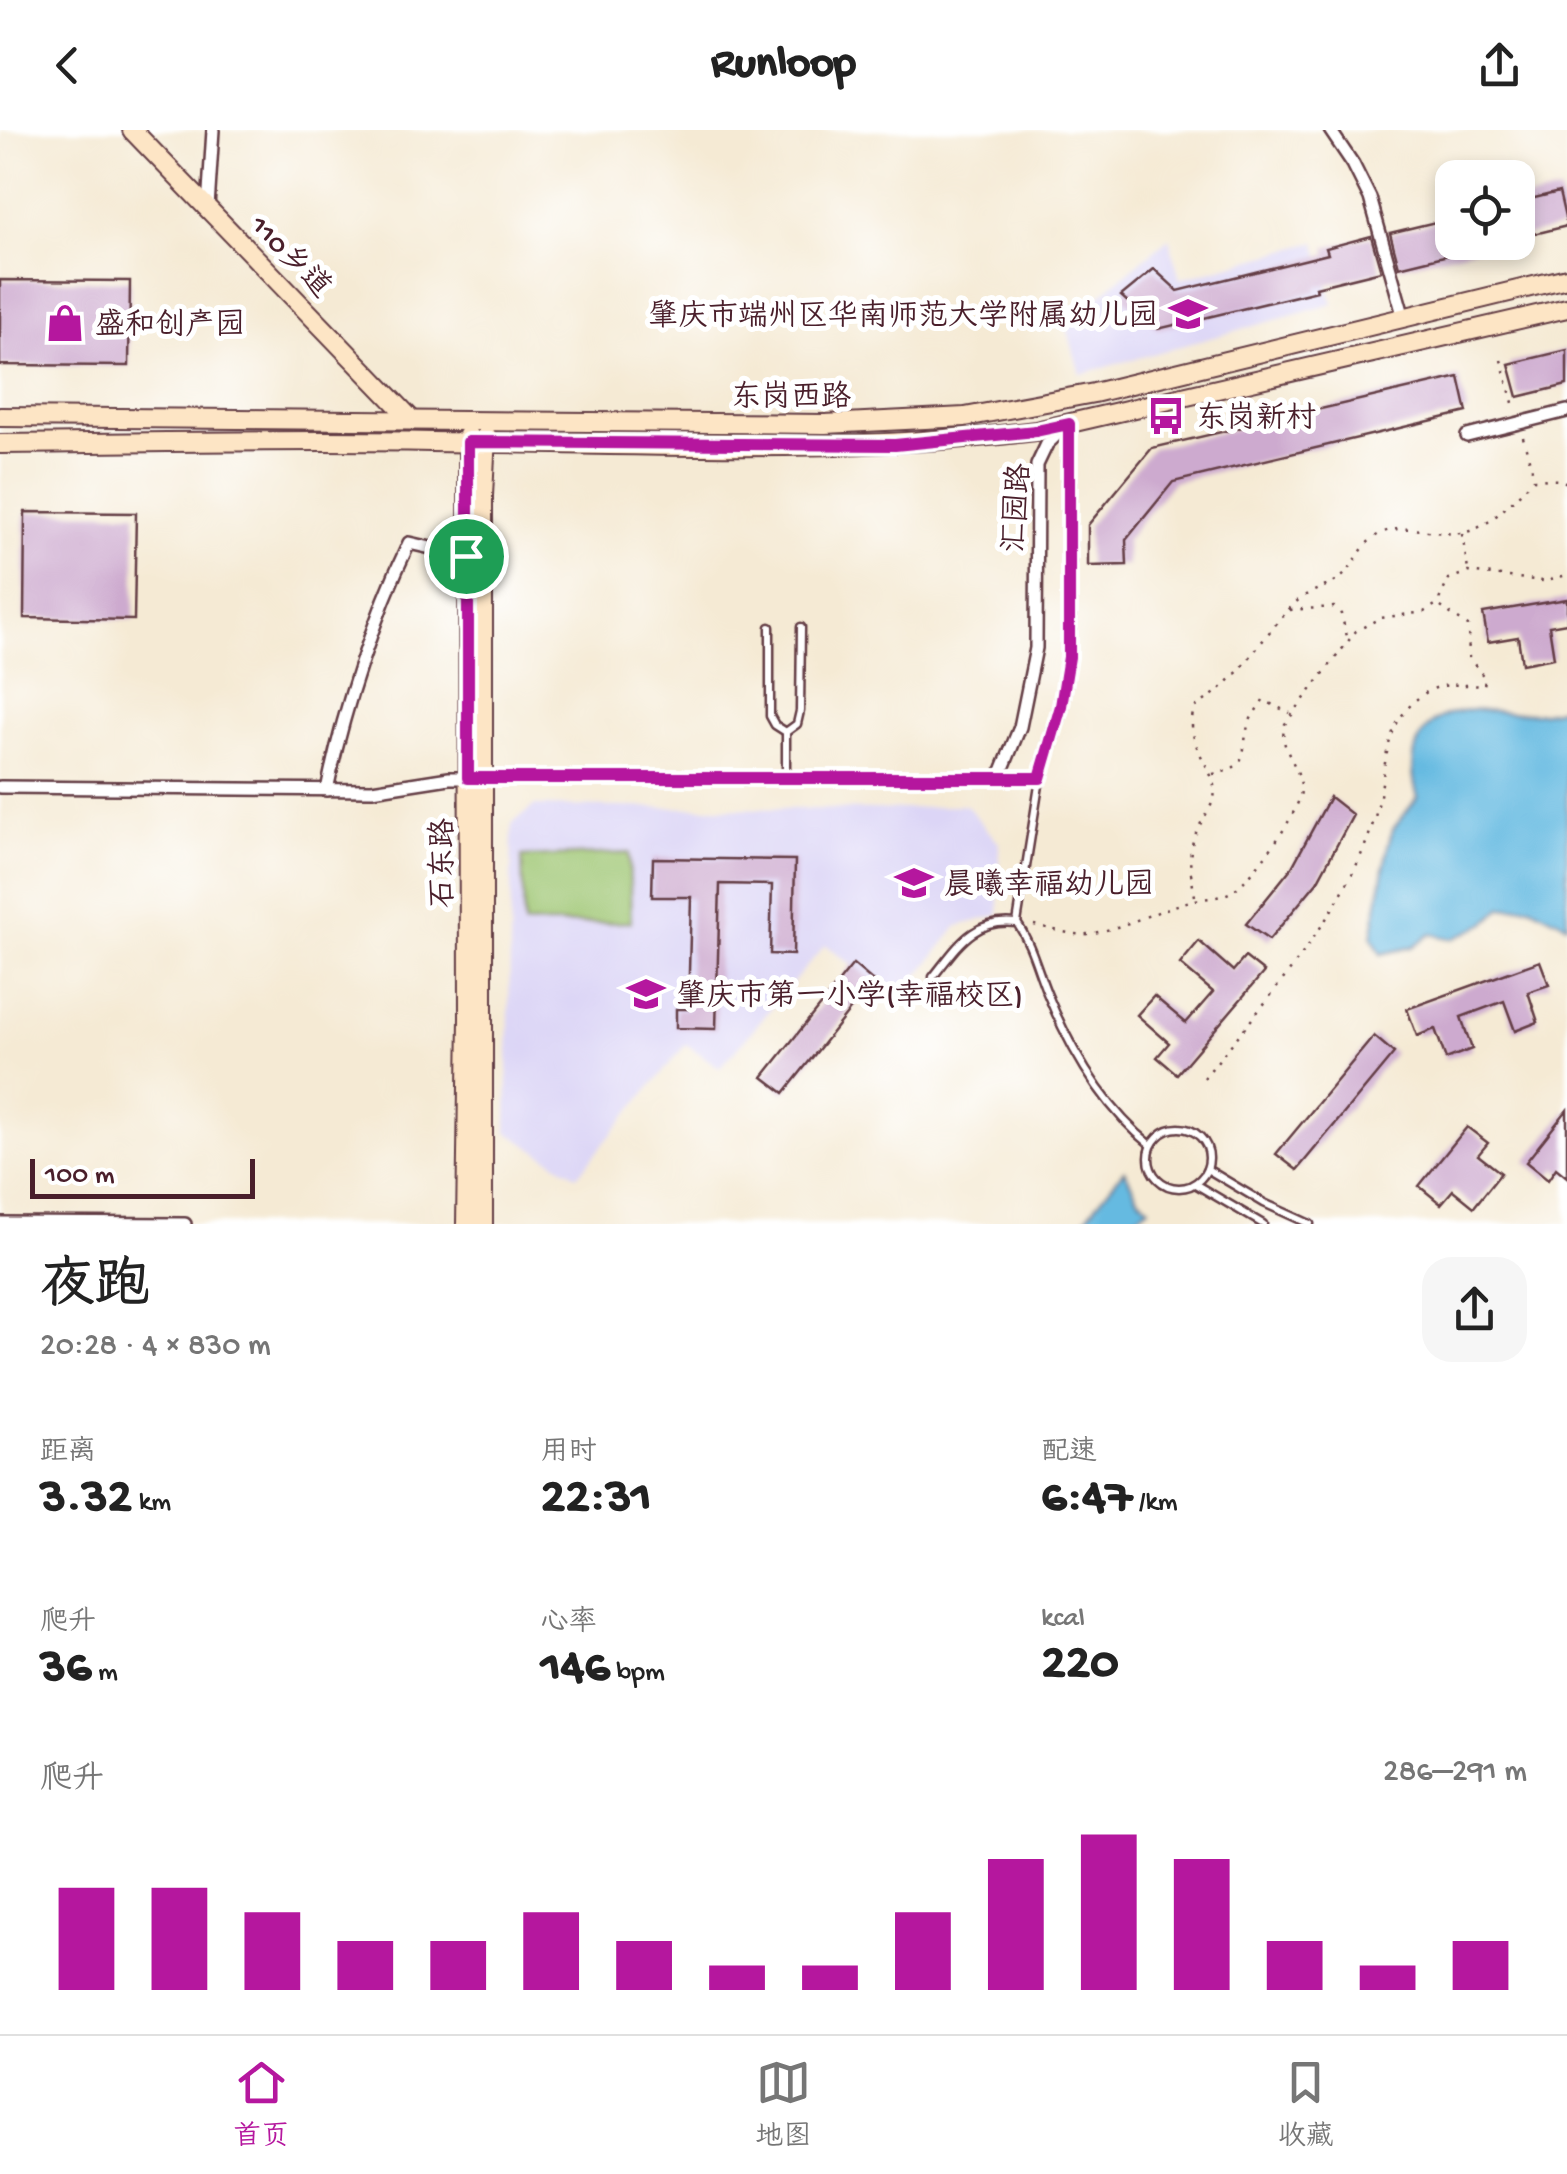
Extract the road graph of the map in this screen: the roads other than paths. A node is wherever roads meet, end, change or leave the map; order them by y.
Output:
1 (132, 130) edge
2 (213, 130) edge
3 (1330, 130) edge
4 (208, 207) junction
5 (1567, 278) edge
6 (1567, 308) edge
7 (1404, 318) junction
8 (1567, 411) edge
9 (0, 417) edge
10 (411, 419) junction
11 (477, 420) junction
12 (1069, 424) junction
13 (1467, 436) dead end
14 (477, 442) junction
15 (0, 444) edge
16 (466, 556) junction
17 (770, 627) dead end
18 (801, 627) dead end
19 (786, 732) junction
20 (476, 778) junction
21 (786, 778) junction
22 (999, 778) junction
23 (1040, 778) junction
24 (0, 786) edge
25 (327, 790) junction
26 (1017, 923) junction
27 (933, 976) dead end
28 (1151, 1145) junction
29 (1207, 1169) junction
30 (1195, 1184) junction
31 (0, 1223) edge
32 (185, 1224) edge
33 (466, 1224) edge
34 (483, 1224) edge
35 (1262, 1224) edge
36 (1310, 1224) edge

1 - 4 main road, 110乡道
2 - 4 street
3 - 7 street
4 - 10 main road, 110乡道
5 - 7 main road, 东岗西路
6 - 12 main road, 东岗西路
7 - 11 main road, 东岗西路
8 - 13 street
9 - 10 main road, 东岗西路
10 - 11 main road, 东岗西路
11 - 14 main road
12 - 14 main road, 东岗西路
12 - 22 street, 汇园路
12 - 23 street, 汇园路
14 - 15 main road, 东岗西路
14 - 16 main road, 石东路
14 - 20 main road, 石东路
16 - 20 main road, 石东路
16 - 25 street
17 - 19 lane
18 - 19 lane
19 - 21 lane
20 - 21 street
20 - 25 street
20 - 33 main road, 石东路
20 - 34 main road, 石东路
21 - 22 street
22 - 23 street
23 - 26 lane
24 - 25 street
26 - 27 lane
26 - 28 lane
28 - 29 lane
28 - 30 lane
29 - 30 lane
29 - 36 lane
30 - 35 lane
31 - 32 street

